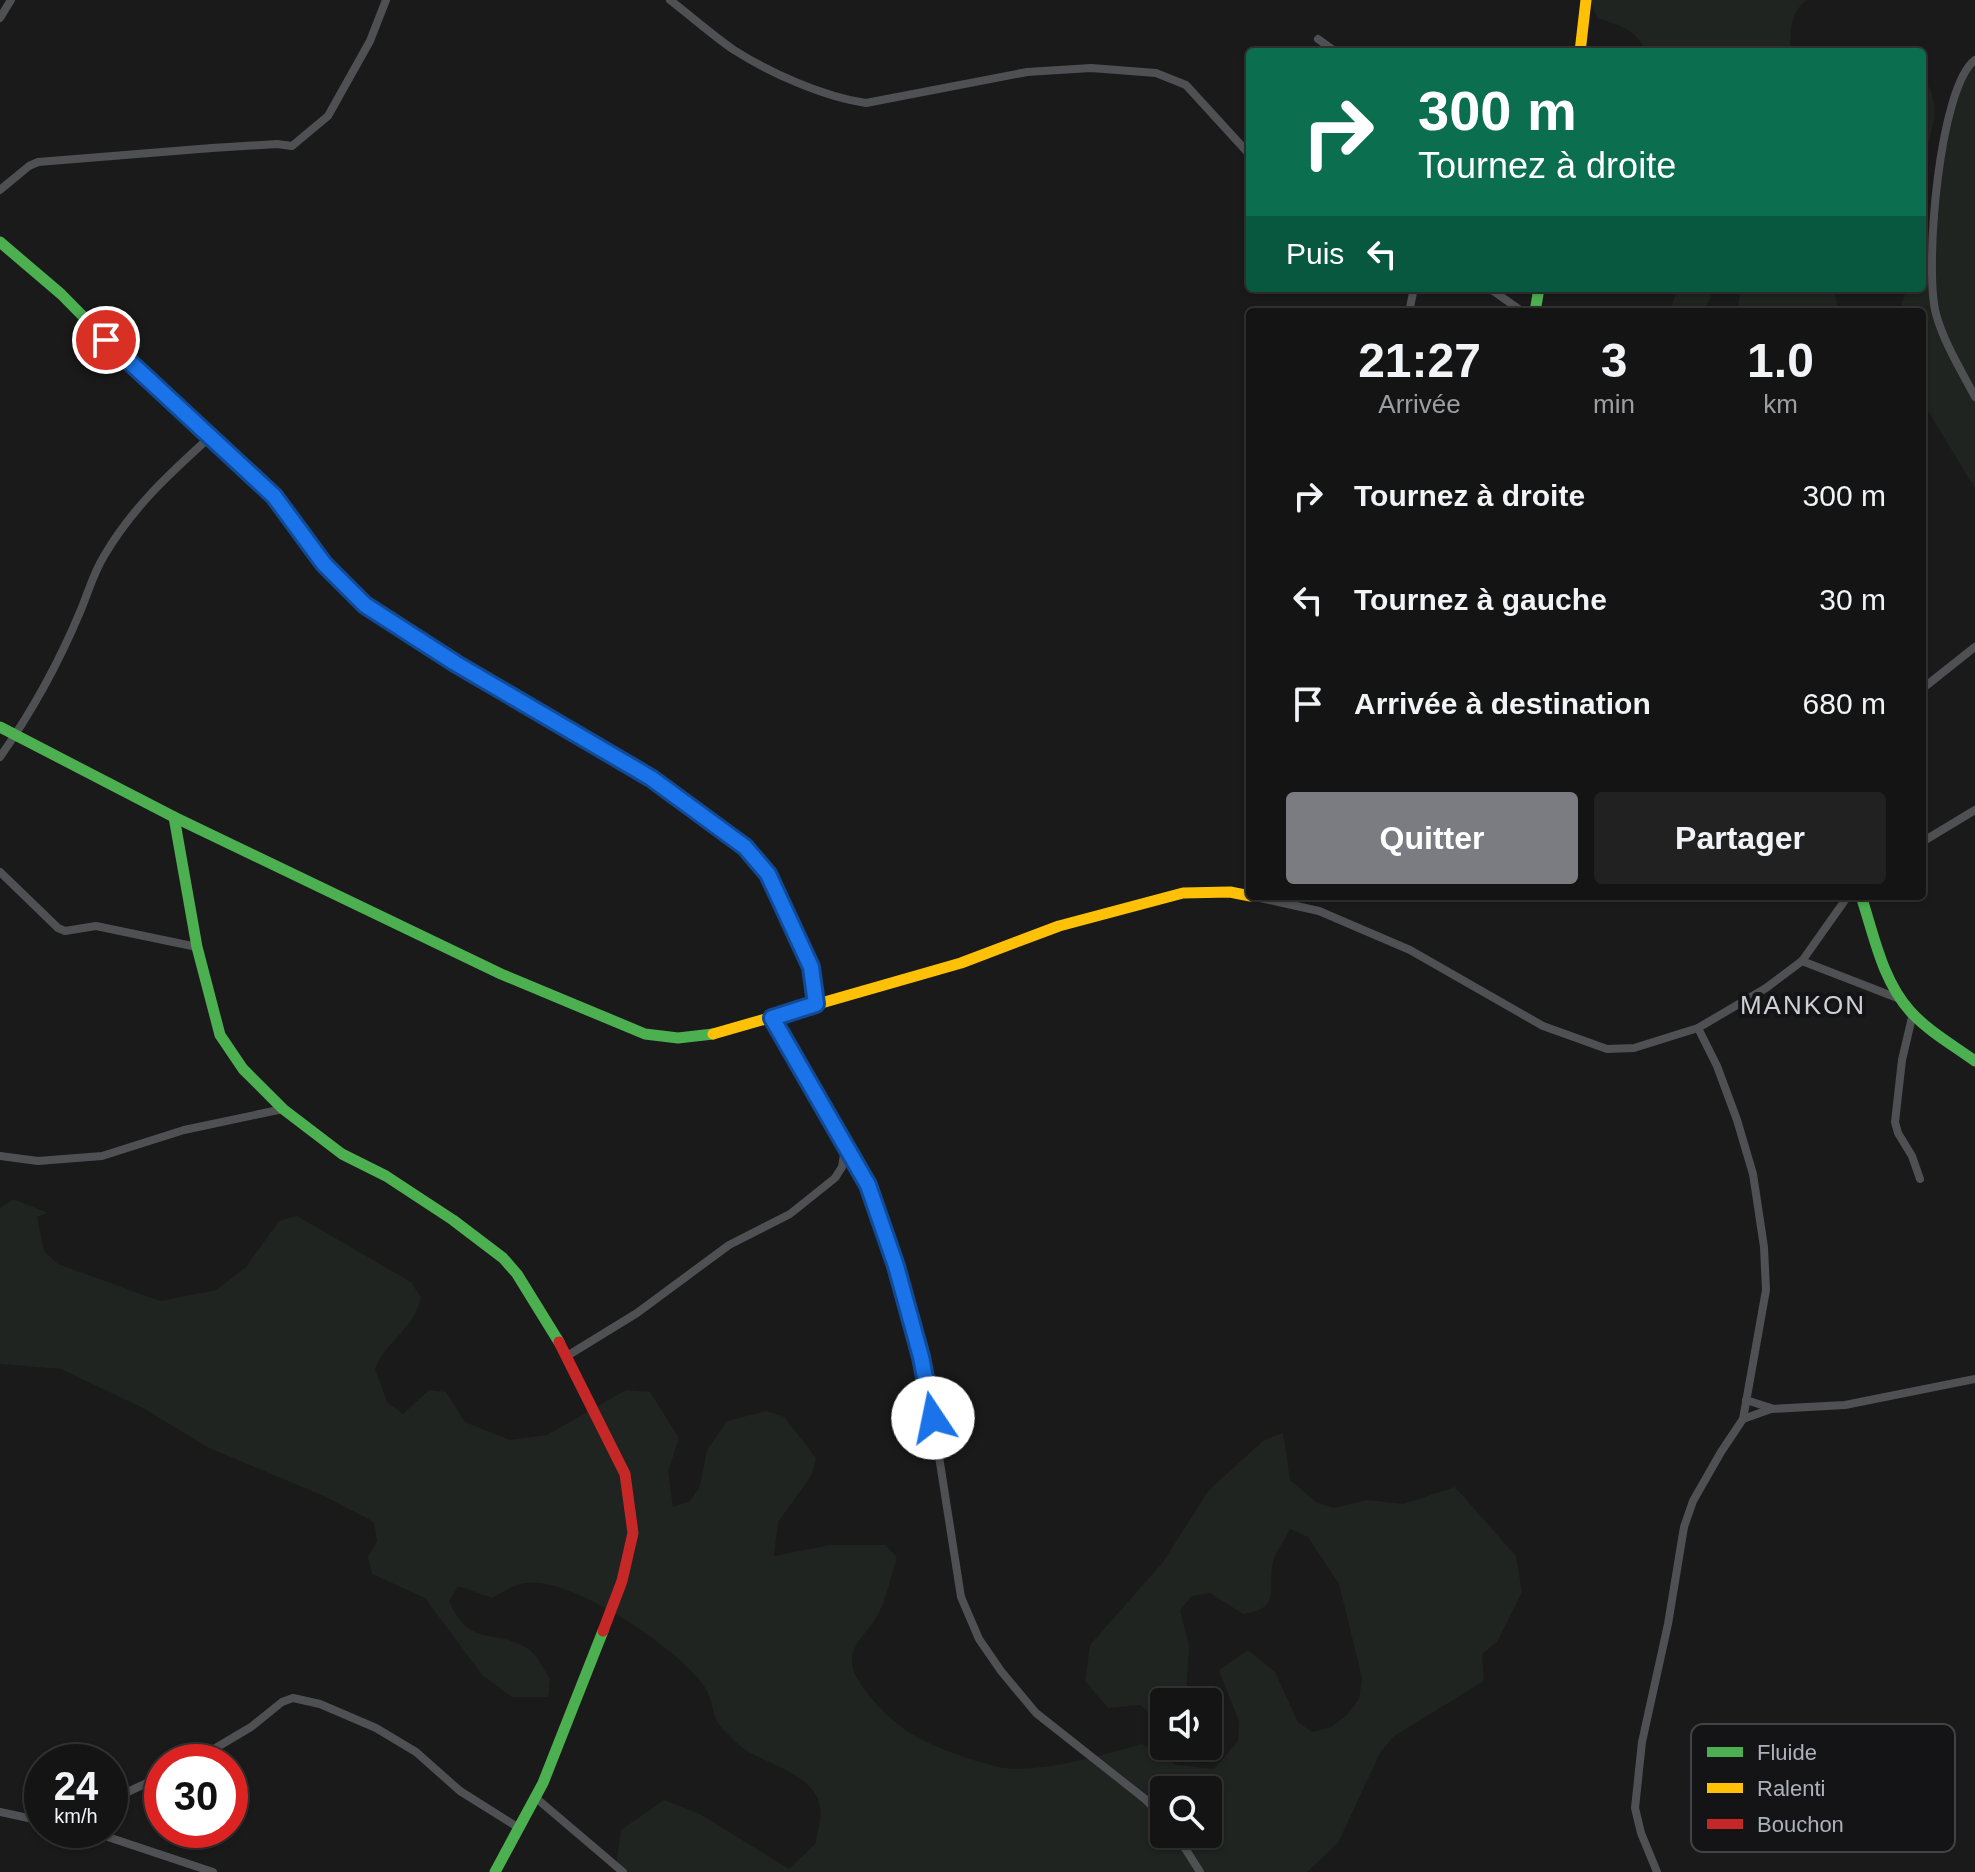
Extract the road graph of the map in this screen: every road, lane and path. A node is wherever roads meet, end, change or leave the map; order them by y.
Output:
1 (11, 0) edge
2 (386, 0) edge
3 (670, 0) edge
4 (1586, 0) edge
5 (0, 18) edge
6 (1318, 39) dead end
7 (1330, 48) edge
8 (1580, 48) edge
9 (1975, 60) edge
10 (1246, 151) edge
11 (0, 190) edge
12 (0, 242) edge
13 (1495, 292) edge
14 (1517, 308) edge
15 (1975, 397) edge
16 (210, 437) junction
17 (1975, 647) edge
18 (1926, 686) edge
19 (0, 727) edge
20 (16, 735) junction
21 (0, 757) edge
22 (1975, 810) edge
23 (174, 817) junction
24 (1926, 840) edge
25 (0, 872) edge
26 (1246, 895) edge
27 (1268, 900) edge
28 (1845, 900) edge
29 (1862, 900) edge
30 (197, 947) junction
31 (1802, 961) junction
32 (1901, 999) junction
33 (816, 1004) junction
34 (1913, 1013) junction
35 (772, 1018) junction
36 (1698, 1028) junction
37 (1975, 1061) edge
38 (283, 1109) junction
39 (846, 1142) junction
40 (0, 1156) edge
41 (1920, 1179) dead end
42 (567, 1356) junction
43 (1975, 1379) edge
44 (1746, 1400) junction
45 (1771, 1409) junction
46 (1743, 1419) junction
47 (222, 1744) edge
48 (536, 1798) junction
49 (1150, 1804) edge
50 (0, 1812) edge
51 (24, 1817) edge
52 (519, 1828) junction
53 (128, 1844) edge
54 (1185, 1848) edge
55 (213, 1872) edge
56 (495, 1872) edge
57 (623, 1872) edge
58 (1200, 1872) edge
59 (1657, 1872) edge

1 - 5 street
2 - 11 street
3 - 10 street
4 - 8 street
6 - 7 street
9 - 15 street
12 - 16 street
13 - 14 street
16 - 20 street
16 - 33 street
17 - 18 street
19 - 20 street
20 - 21 street
20 - 23 street
22 - 24 street
23 - 30 street
23 - 35 street
25 - 30 street
26 - 33 street
27 - 36 street
28 - 31 street
29 - 32 street
30 - 38 street
31 - 32 street
31 - 36 street
32 - 34 street
33 - 35 street
34 - 37 street
34 - 41 street
35 - 39 street
36 - 44 street
38 - 40 street
38 - 42 street
39 - 42 street
39 - 49 street
42 - 48 street
43 - 45 street
44 - 45 street
44 - 46 street
45 - 46 street
46 - 59 street
47 - 52 street
48 - 52 street
48 - 57 street
50 - 51 street
52 - 56 street
53 - 55 street
54 - 58 street

